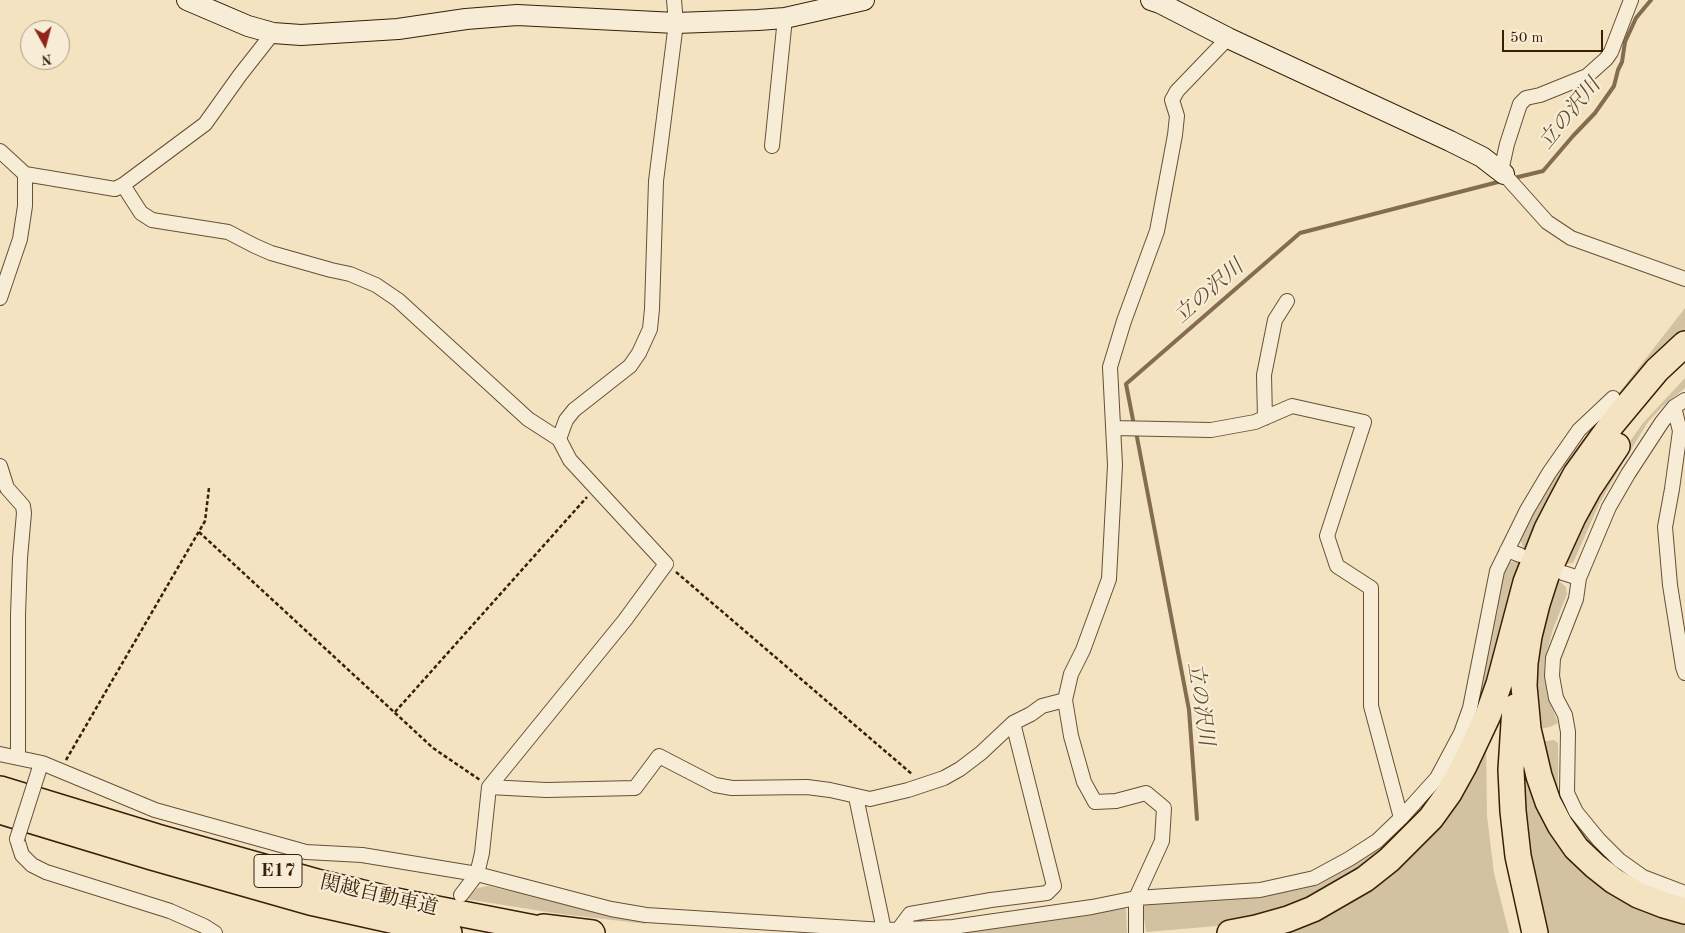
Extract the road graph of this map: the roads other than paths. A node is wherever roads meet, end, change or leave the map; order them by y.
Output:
1 (187, 0) edge
2 (674, 0) edge
3 (864, 0) edge
4 (1151, 0) edge
5 (1631, 0) edge
6 (785, 18) junction
7 (676, 23) junction
8 (273, 33) junction
9 (1228, 38) junction
10 (772, 146) dead end
11 (0, 150) edge
12 (1502, 172) junction
13 (25, 174) junction
14 (124, 185) junction
15 (1685, 279) edge
16 (0, 298) edge
17 (1287, 301) dead end
18 (1685, 344) edge
19 (1685, 366) edge
20 (1613, 398) dead end
21 (1680, 403) edge
22 (1265, 418) junction
23 (1113, 428) junction
24 (559, 439) junction
25 (0, 466) edge
26 (1507, 550) junction
27 (1520, 555) dead end
28 (1563, 573) dead end
29 (1579, 578) junction
30 (1519, 642) junction
31 (1685, 673) edge
32 (1065, 700) junction
33 (1013, 722) junction
34 (0, 754) edge
35 (18, 757) junction
36 (41, 766) junction
37 (489, 787) junction
38 (0, 789) edge
39 (856, 797) junction
40 (0, 811) edge
41 (1401, 818) junction
42 (477, 874) junction
43 (1685, 893) edge
44 (461, 895) dead end
45 (1136, 901) junction
46 (1685, 911) edge
47 (496, 922) junction
48 (891, 930) junction
49 (214, 933) edge
50 (449, 933) edge
51 (560, 933) edge
52 (592, 933) edge
53 (1136, 933) edge
54 (1230, 933) edge
55 (1520, 933) edge
56 (1535, 933) edge

1 - 8 street
2 - 7 street
3 - 6 street
4 - 9 street
5 - 12 street
6 - 7 street
6 - 10 street
7 - 8 street
7 - 24 street
8 - 14 street
9 - 12 street
9 - 23 street
11 - 13 street
12 - 15 street
13 - 14 street
13 - 16 street
14 - 24 street
17 - 22 street
18 - 30 highway
19 - 30 highway
20 - 26 street
21 - 29 street
21 - 31 street
22 - 23 street
22 - 41 street
23 - 32 street
24 - 37 street
25 - 35 street
26 - 27 street
26 - 41 street
28 - 29 street
29 - 43 street
30 - 46 highway
30 - 54 highway
30 - 55 highway
30 - 56 highway
32 - 33 street
32 - 45 street
33 - 39 street
33 - 48 street
34 - 35 street
35 - 36 street
36 - 42 street
36 - 49 street, bridge
37 - 39 street
37 - 42 street
38 - 47 highway, 関越自動車道 / E17
39 - 48 street
40 - 50 highway, 関越自動車道 / E17
41 - 45 street
42 - 44 street
42 - 48 street
45 - 48 street
45 - 53 street
47 - 51 highway, 関越自動車道 / E17
47 - 52 highway

